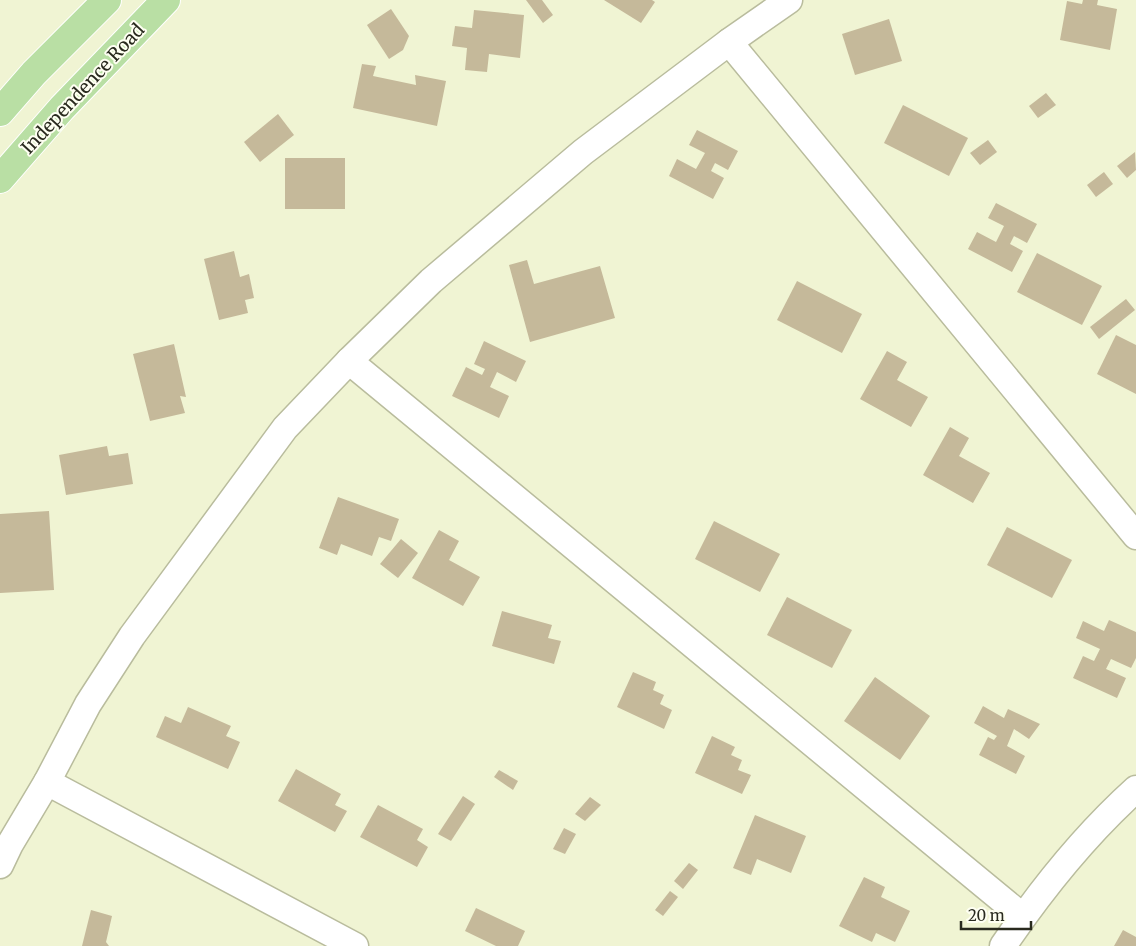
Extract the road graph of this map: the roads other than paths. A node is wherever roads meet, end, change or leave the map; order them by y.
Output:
1 (107, 0) edge
2 (166, 0) edge
3 (790, 0) edge
4 (728, 42) junction
5 (0, 112) edge
6 (0, 178) edge
7 (348, 361) junction
8 (1136, 536) edge
9 (47, 782) junction
10 (1136, 789) edge
11 (0, 865) edge
12 (1022, 917) junction
13 (355, 946) edge
14 (1003, 946) edge

1 - 5 main road
2 - 6 main road, Independence Road
3 - 4 street
4 - 7 street
4 - 8 street
7 - 9 street
7 - 12 street
9 - 11 street
9 - 13 street
10 - 12 street
12 - 14 street

